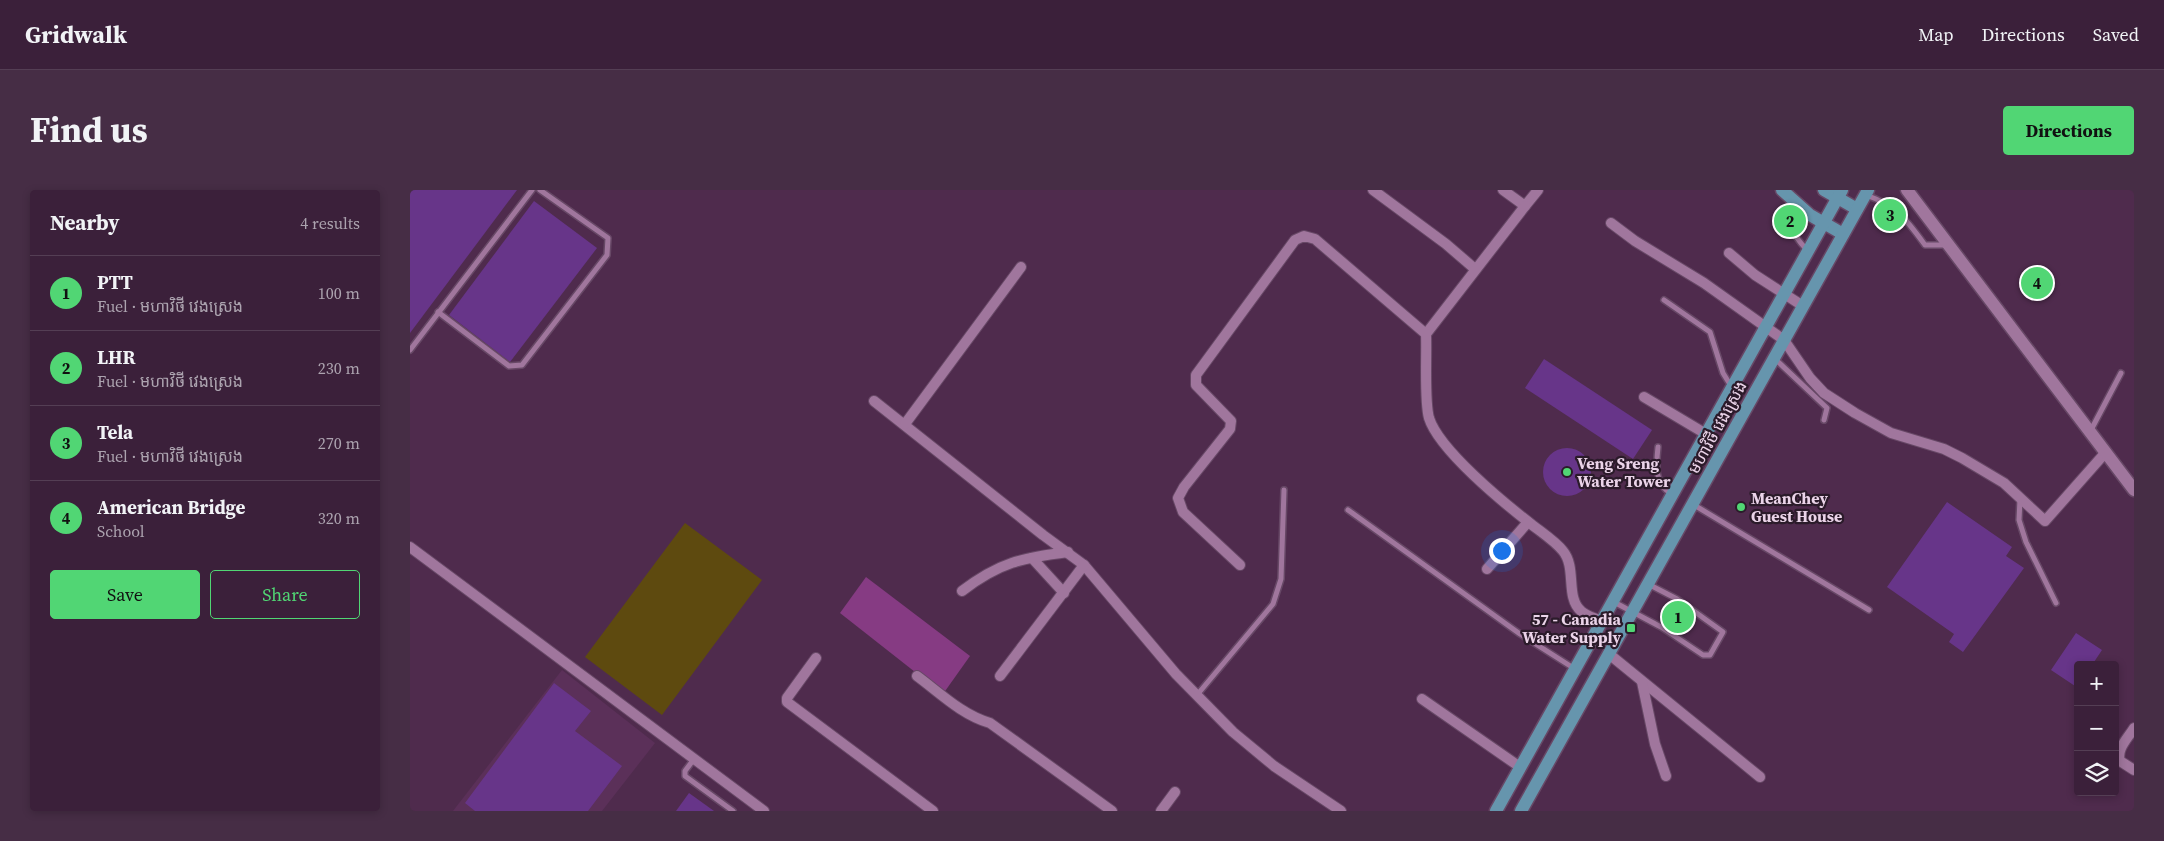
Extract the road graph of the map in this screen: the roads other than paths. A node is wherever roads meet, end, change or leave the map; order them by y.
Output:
1 (532, 190) edge
2 (540, 190) edge
3 (1373, 190) edge
4 (1503, 190) edge
5 (1538, 190) edge
6 (1782, 190) edge
7 (1824, 190) edge
8 (1907, 190) edge
9 (1867, 192) edge
10 (1839, 194) edge
11 (1799, 205) junction
12 (1525, 206) junction
13 (1857, 209) junction
14 (1823, 223) junction
15 (1611, 224) dead end
16 (1843, 234) junction
17 (1949, 245) junction
18 (1808, 251) junction
19 (1729, 253) dead end
20 (1021, 267) dead end
21 (1475, 269) junction
22 (1784, 295) junction
23 (1664, 300) dead end
24 (1803, 306) junction
25 (438, 312) junction
26 (1765, 327) junction
27 (1426, 334) junction
28 (1784, 340) junction
29 (410, 350) edge
30 (1774, 358) junction
31 (2121, 373) dead end
32 (1732, 387) junction
33 (1644, 397) dead end
34 (874, 401) dead end
35 (1824, 420) dead end
36 (906, 424) junction
37 (2091, 430) junction
38 (1706, 434) junction
39 (1658, 447) dead end
40 (2106, 452) junction
41 (1284, 490) dead end
42 (2134, 490) edge
43 (1672, 494) junction
44 (2020, 499) junction
45 (1692, 505) junction
46 (1348, 510) dead end
47 (1528, 522) junction
48 (410, 547) edge
49 (1068, 552) junction
50 (1032, 558) junction
51 (1084, 564) junction
52 (1240, 565) dead end
53 (1486, 568) dead end
54 (1648, 584) junction
55 (962, 591) dead end
56 (1064, 593) junction
57 (1612, 602) junction
58 (2056, 603) dead end
59 (1869, 610) dead end
60 (1632, 612) junction
61 (1601, 622) junction
62 (1609, 654) junction
63 (816, 658) dead end
64 (1575, 669) junction
65 (917, 676) dead end
66 (1000, 676) dead end
67 (1642, 682) junction
68 (1197, 694) junction
69 (1422, 698) dead end
70 (2134, 728) edge
71 (694, 759) junction
72 (1520, 767) junction
73 (2134, 770) edge
74 (1666, 776) dead end
75 (1760, 777) dead end
76 (1174, 792) dead end
77 (733, 811) edge
78 (764, 811) edge
79 (933, 811) edge
80 (1112, 811) edge
81 (1161, 811) edge
82 (1342, 811) edge
83 (1496, 811) edge
84 (1521, 811) edge

1 - 25 lane
2 - 25 lane
3 - 21 street
4 - 12 street
5 - 12 street
6 - 11 main road
7 - 10 main road
8 - 17 street
9 - 13 main road, មហាវិថី វេងស្រេង
9 - 17 lane
10 - 13 main road
10 - 14 main road, មហាវិថី វេងស្រេង
11 - 14 main road
11 - 18 lane
12 - 21 street
13 - 16 main road, មហាវិថី វេងស្រេង
14 - 16 main road
14 - 18 main road, មហាវិថី វេងស្រេង
15 - 26 street
16 - 24 main road, មហាវិថី វេងស្រេង
17 - 37 street
18 - 22 main road, មហាវិថី វេងស្រេង
19 - 22 street
20 - 36 street
21 - 27 street
22 - 24 street
22 - 26 main road, មហាវិថី វេងស្រេង
23 - 32 lane
24 - 28 main road, មហាវិថី វេងស្រេង
25 - 29 lane
26 - 28 street
26 - 32 main road, មហាវិថី វេងស្រេង
27 - 47 street
27 - 52 street
28 - 30 main road, មហាវិថី វេងស្រេង
28 - 44 street
30 - 35 lane
30 - 45 main road, មហាវិថី វេងស្រេង
31 - 37 lane
32 - 38 main road, មហាវិថី វេងស្រេង
33 - 38 street
34 - 36 street
36 - 49 street
37 - 40 street
38 - 43 main road, មហាវិថី វេងស្រេង
39 - 43 lane
40 - 42 street
40 - 44 street
41 - 68 lane
43 - 57 main road, មហាវិថី វេងស្រេង
44 - 58 lane
45 - 54 main road, មហាវិថី វេងស្រេង
45 - 59 lane
46 - 64 lane
47 - 53 street
47 - 61 street
48 - 71 street
49 - 50 street
49 - 51 street
50 - 55 street
50 - 56 street
51 - 56 street
51 - 68 street
54 - 60 main road, មហាវិថី វេងស្រេង
54 - 60 lane
56 - 66 street
57 - 60 lane
57 - 61 main road, មហាវិថី វេងស្រេង
60 - 62 main road, មហាវិថី វេងស្រេង
61 - 64 main road, មហាវិថី វេងស្រេង
62 - 67 street
62 - 84 main road, មហាវិថី វេងស្រេង
63 - 79 street
64 - 72 main road, មហាវិថី វេងស្រេង
65 - 80 street
67 - 74 street
67 - 75 street
68 - 82 street
69 - 72 street
70 - 73 street
71 - 77 lane
71 - 78 street
72 - 83 main road, មហាវិថី វេងស្រេង
76 - 81 street

